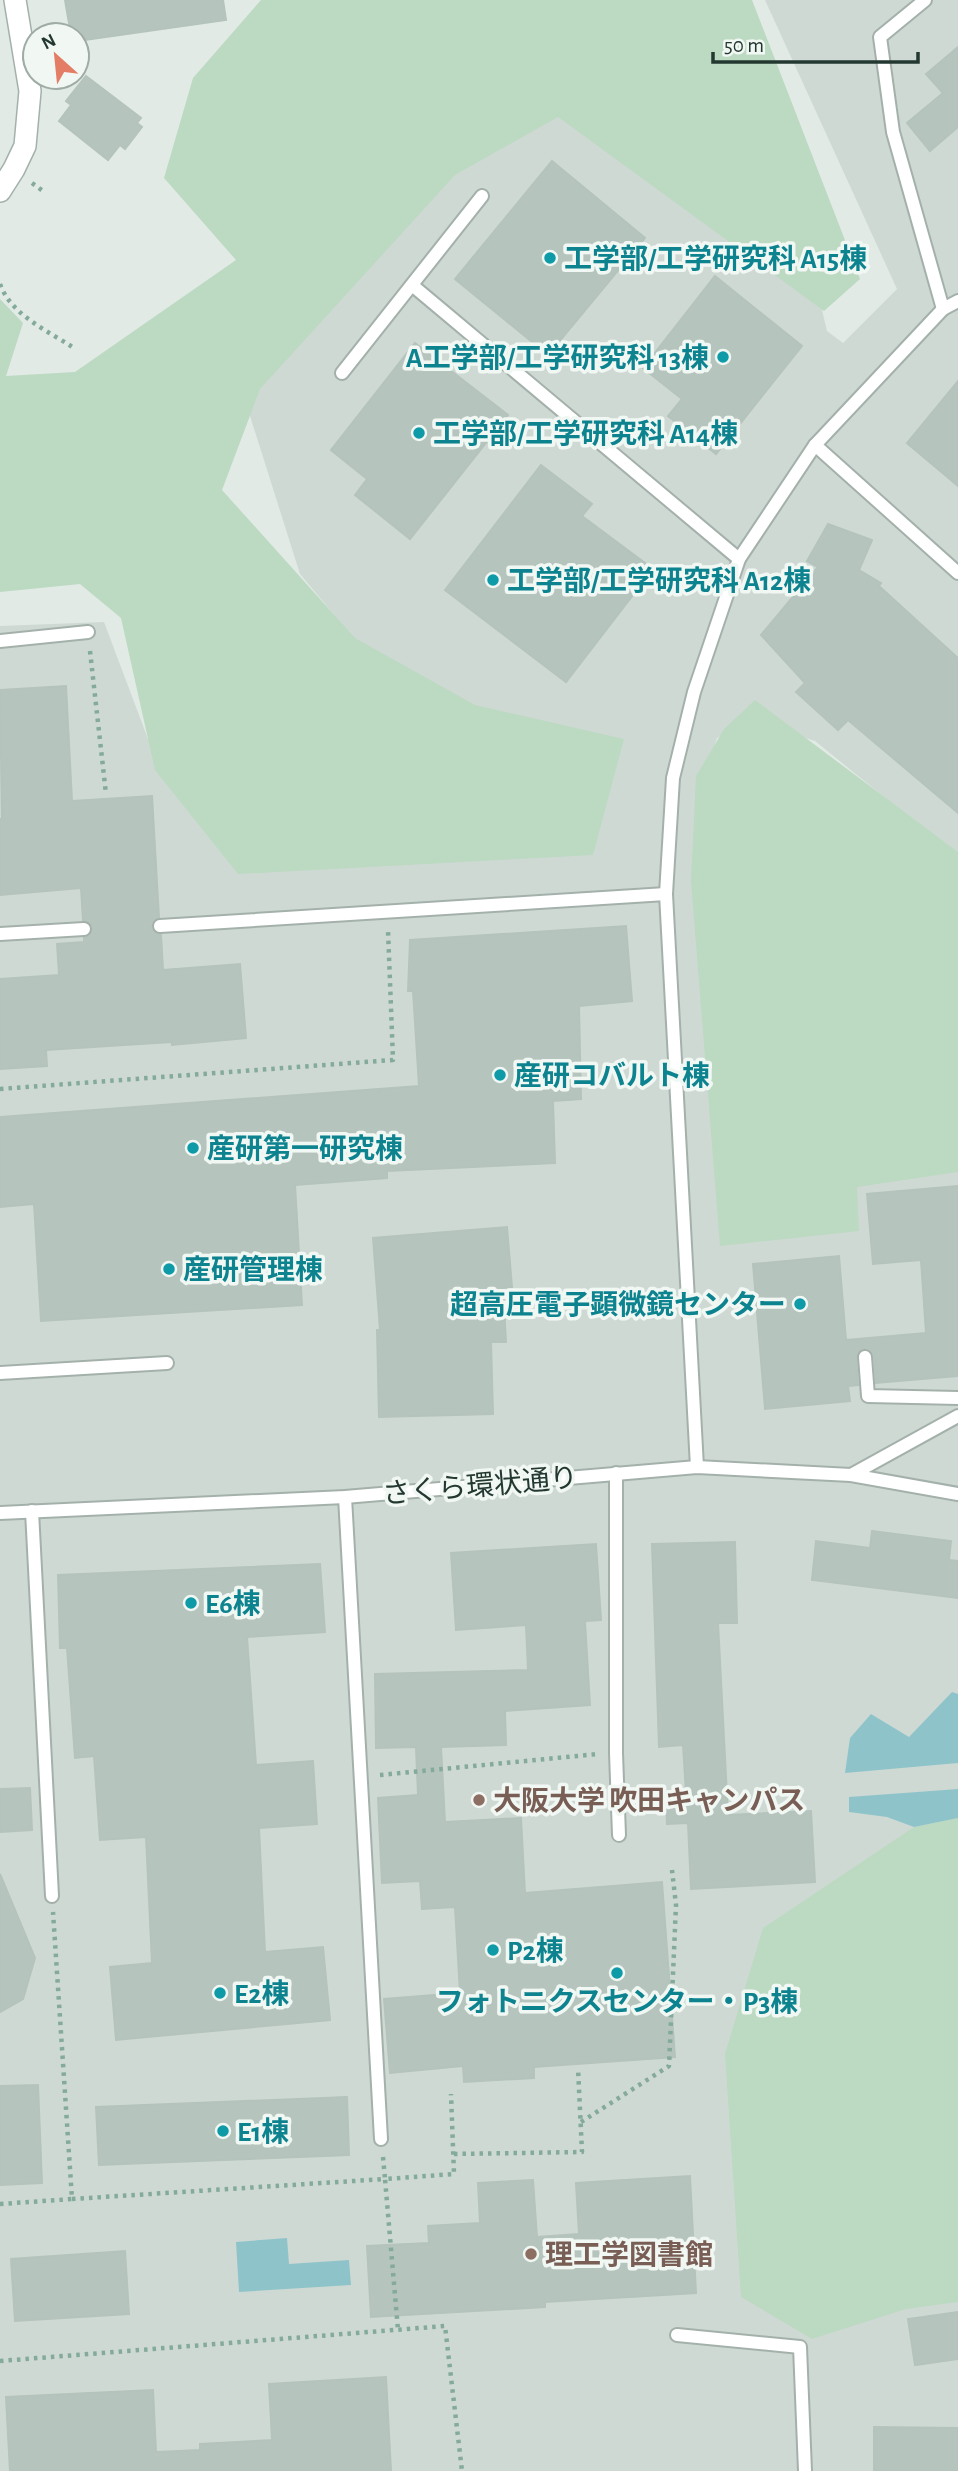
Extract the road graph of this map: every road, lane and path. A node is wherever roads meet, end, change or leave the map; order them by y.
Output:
1 (925, 0) edge
2 (11, 12) edge
3 (0, 191) edge
4 (482, 197) dead end
5 (0, 284) edge
6 (412, 285) junction
7 (958, 301) edge
8 (943, 309) junction
9 (74, 348) dead end
10 (342, 373) dead end
11 (815, 445) junction
12 (739, 559) junction
13 (958, 573) edge
14 (88, 632) joint
15 (0, 641) edge
16 (106, 794) dead end
17 (666, 894) junction
18 (387, 913) junction
19 (160, 926) dead end
20 (84, 929) dead end
21 (0, 934) edge
22 (0, 1089) edge
23 (864, 1357) dead end
24 (167, 1363) dead end
25 (0, 1373) edge
26 (958, 1398) edge
27 (958, 1416) edge
28 (697, 1468) junction
29 (616, 1474) junction
30 (851, 1475) junction
31 (958, 1494) edge
32 (345, 1497) junction
33 (32, 1511) junction
34 (0, 1513) edge
35 (616, 1753) junction
36 (359, 1777) junction
37 (620, 1835) dead end
38 (672, 1870) dead end
39 (52, 1896) joint
40 (451, 2094) dead end
41 (581, 2122) junction
42 (381, 2138) dead end
43 (582, 2152) junction
44 (454, 2154) junction
45 (385, 2179) junction
46 (72, 2199) junction
47 (0, 2204) edge
48 (398, 2330) junction
49 (677, 2335) dead end
50 (0, 2361) edge
51 (462, 2471) edge
52 (805, 2471) edge

1 - 8 lane
2 - 3 street
4 - 6 lane
5 - 9 path
6 - 10 lane
6 - 12 lane
7 - 8 lane
8 - 11 lane
11 - 12 lane
11 - 13 lane
12 - 17 lane
14 - 15 lane
14 - 16 path
17 - 18 lane
17 - 28 lane
18 - 19 lane
18 - 22 path
20 - 21 lane
23 - 26 lane
24 - 25 lane
27 - 30 lane
28 - 29 lane, さくら環状通り
28 - 30 lane, さくら環状通り
29 - 32 lane, さくら環状通り
29 - 35 lane
30 - 31 lane, さくら環状通り
32 - 33 lane, さくら環状通り
32 - 36 lane
33 - 34 lane, さくら環状通り
33 - 39 lane
35 - 36 path
35 - 37 lane
36 - 42 lane
38 - 41 path
39 - 46 path
40 - 44 path
41 - 43 path
41 - 43 path
43 - 44 path
44 - 45 path
45 - 46 path
45 - 48 path
46 - 47 path
48 - 50 path
48 - 51 path
49 - 52 lane

